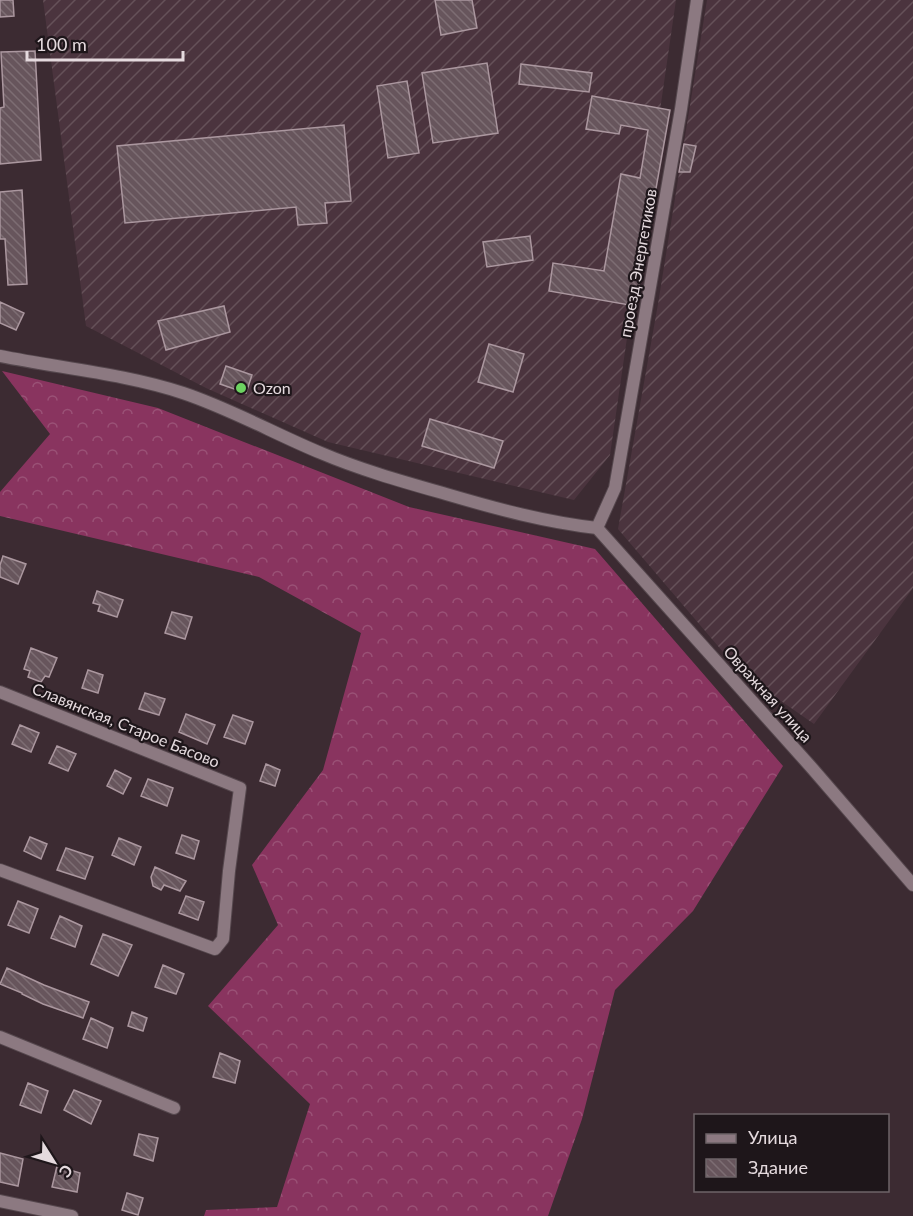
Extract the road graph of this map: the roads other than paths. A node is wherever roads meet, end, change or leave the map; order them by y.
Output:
1 (697, 0) edge
2 (0, 356) edge
3 (597, 528) junction
4 (0, 692) edge
5 (0, 870) edge
6 (913, 885) edge
7 (0, 1037) edge
8 (174, 1108) dead end
9 (0, 1201) edge
10 (72, 1216) edge

1 - 3 street, проезд Энергетиков
2 - 3 street
3 - 6 street, Овражная улица
4 - 5 street, Славянская, Старое Басово
7 - 8 street
9 - 10 street

